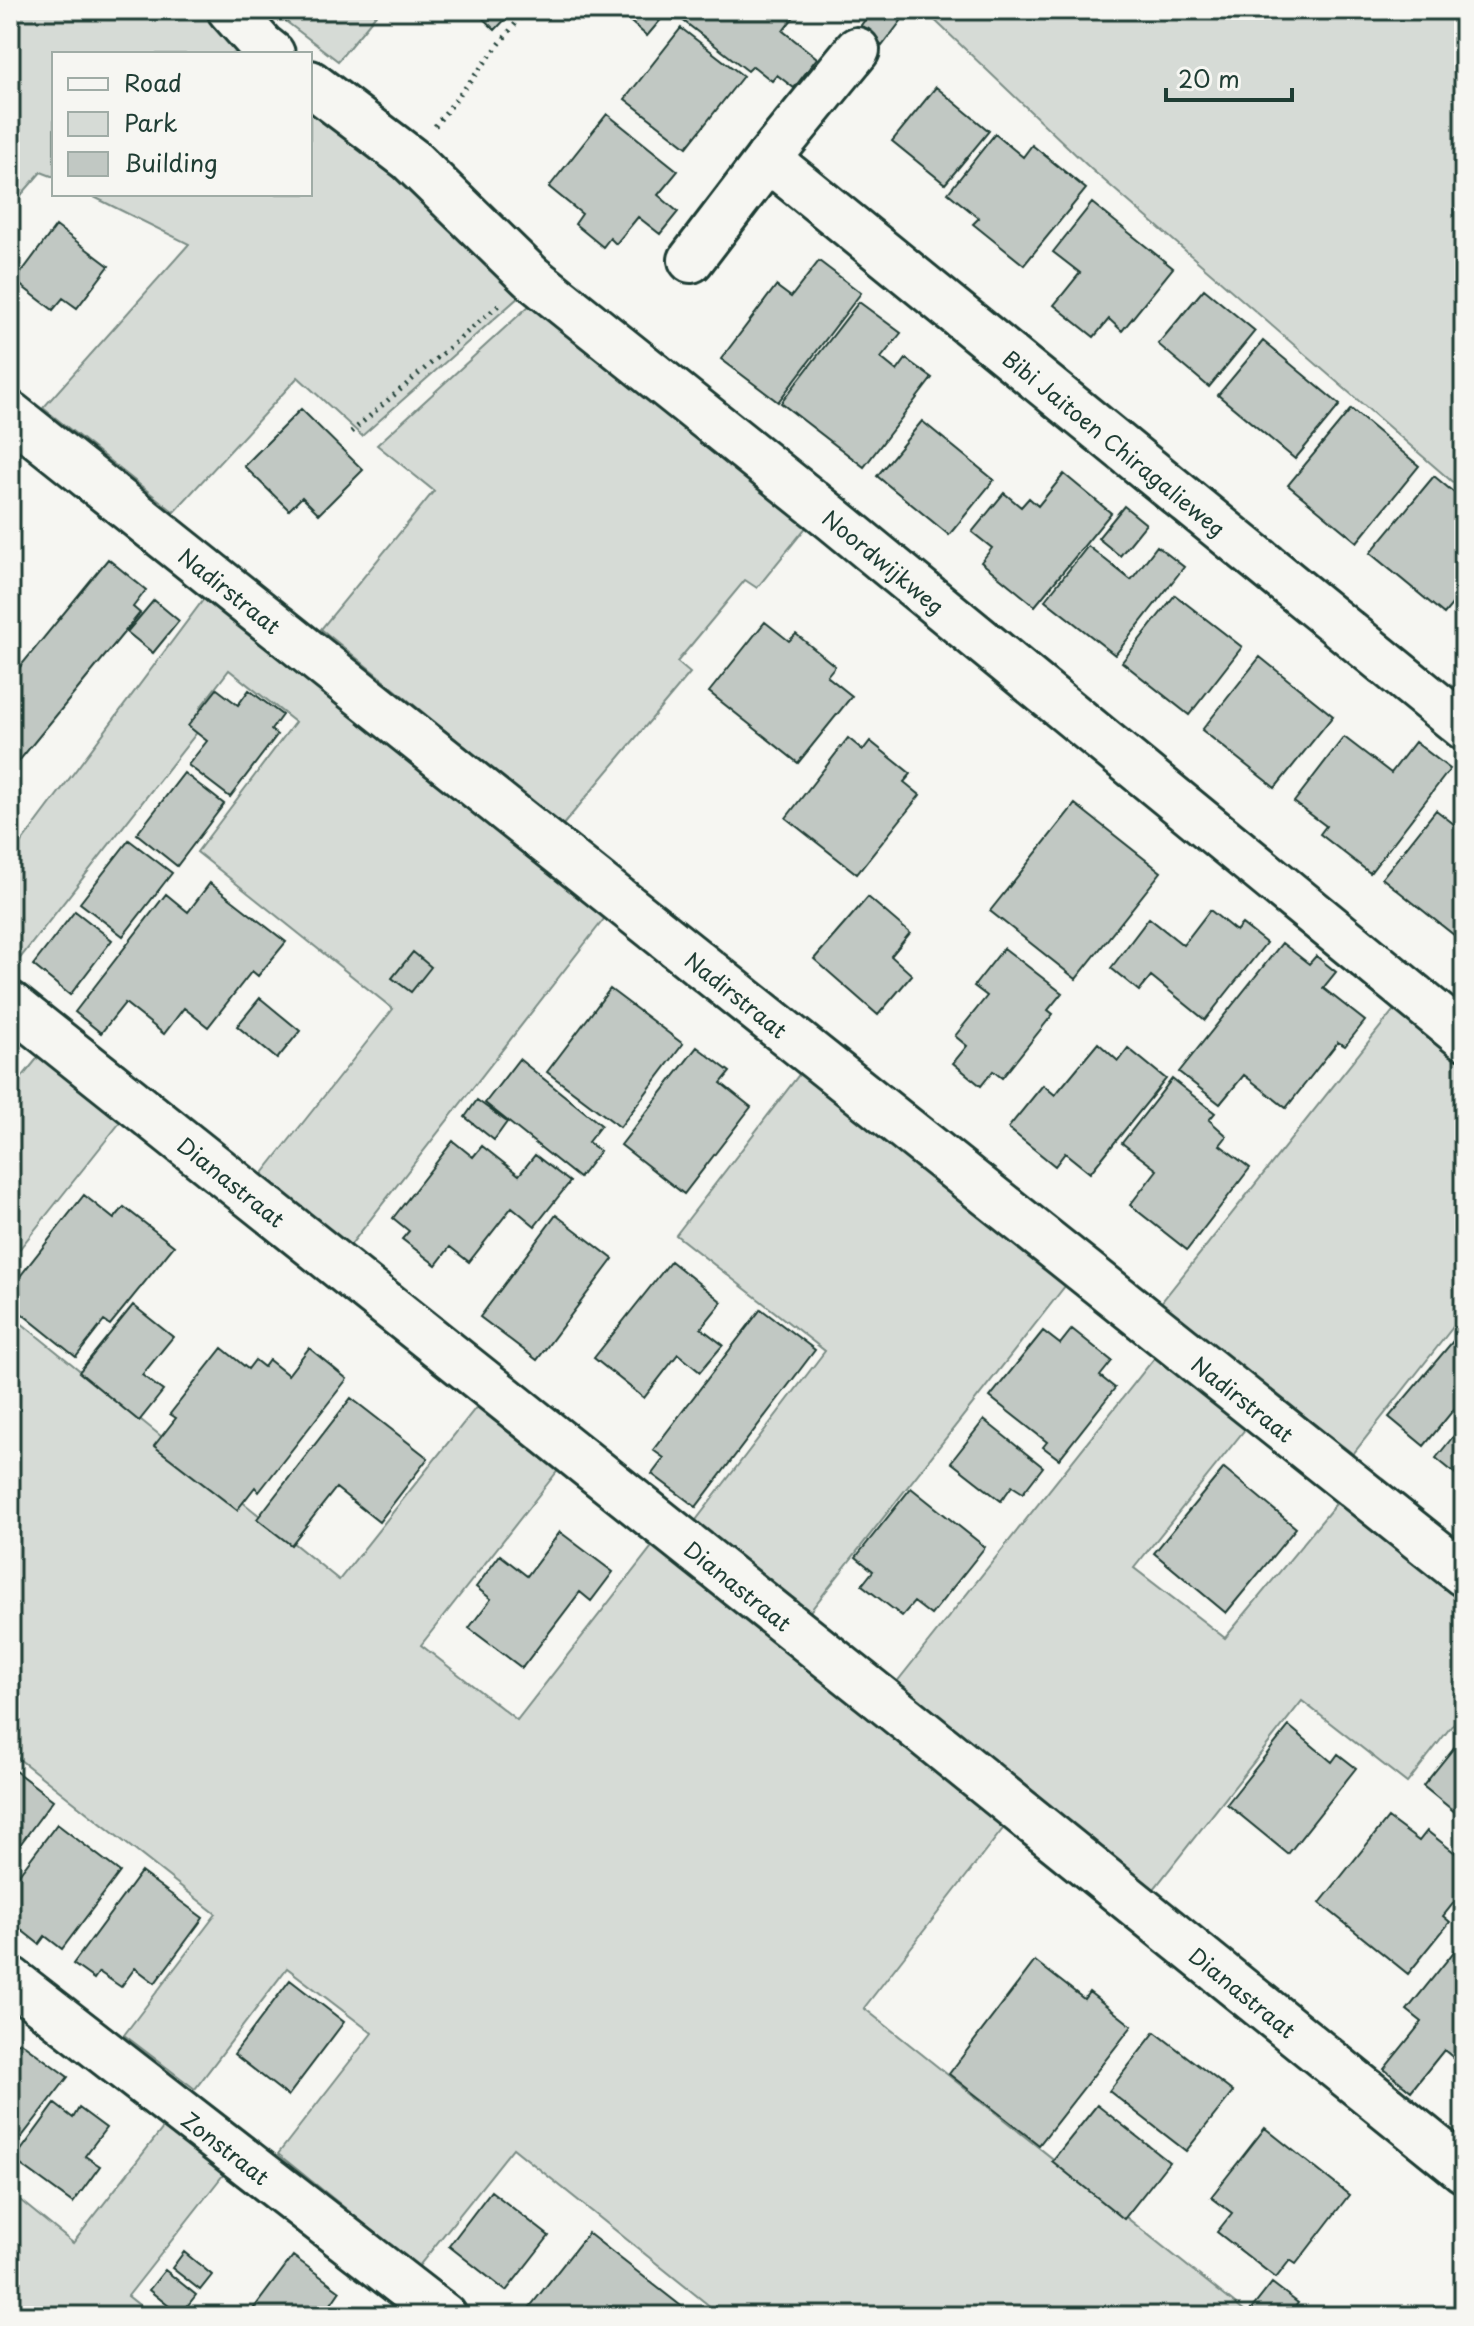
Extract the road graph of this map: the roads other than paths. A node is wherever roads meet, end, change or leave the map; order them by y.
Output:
1 (230, 10) edge
2 (857, 50) dead end
3 (270, 52) edge
4 (312, 85) edge
5 (768, 159) junction
6 (691, 260) dead end
7 (10, 414) edge
8 (1464, 727) edge
9 (10, 1004) edge
10 (1464, 1037) edge
11 (1464, 1574) edge
12 (10, 1979) edge
13 (1464, 2170) edge
14 (444, 2316) edge

1 - 3 street
2 - 5 street
4 - 10 street, Noordwijkweg
5 - 6 street
5 - 8 street, Bibi Jaitoen Chiragalieweg
7 - 11 street, Nadirstraat
9 - 13 street, Dianastraat
12 - 14 street, Zonstraat

